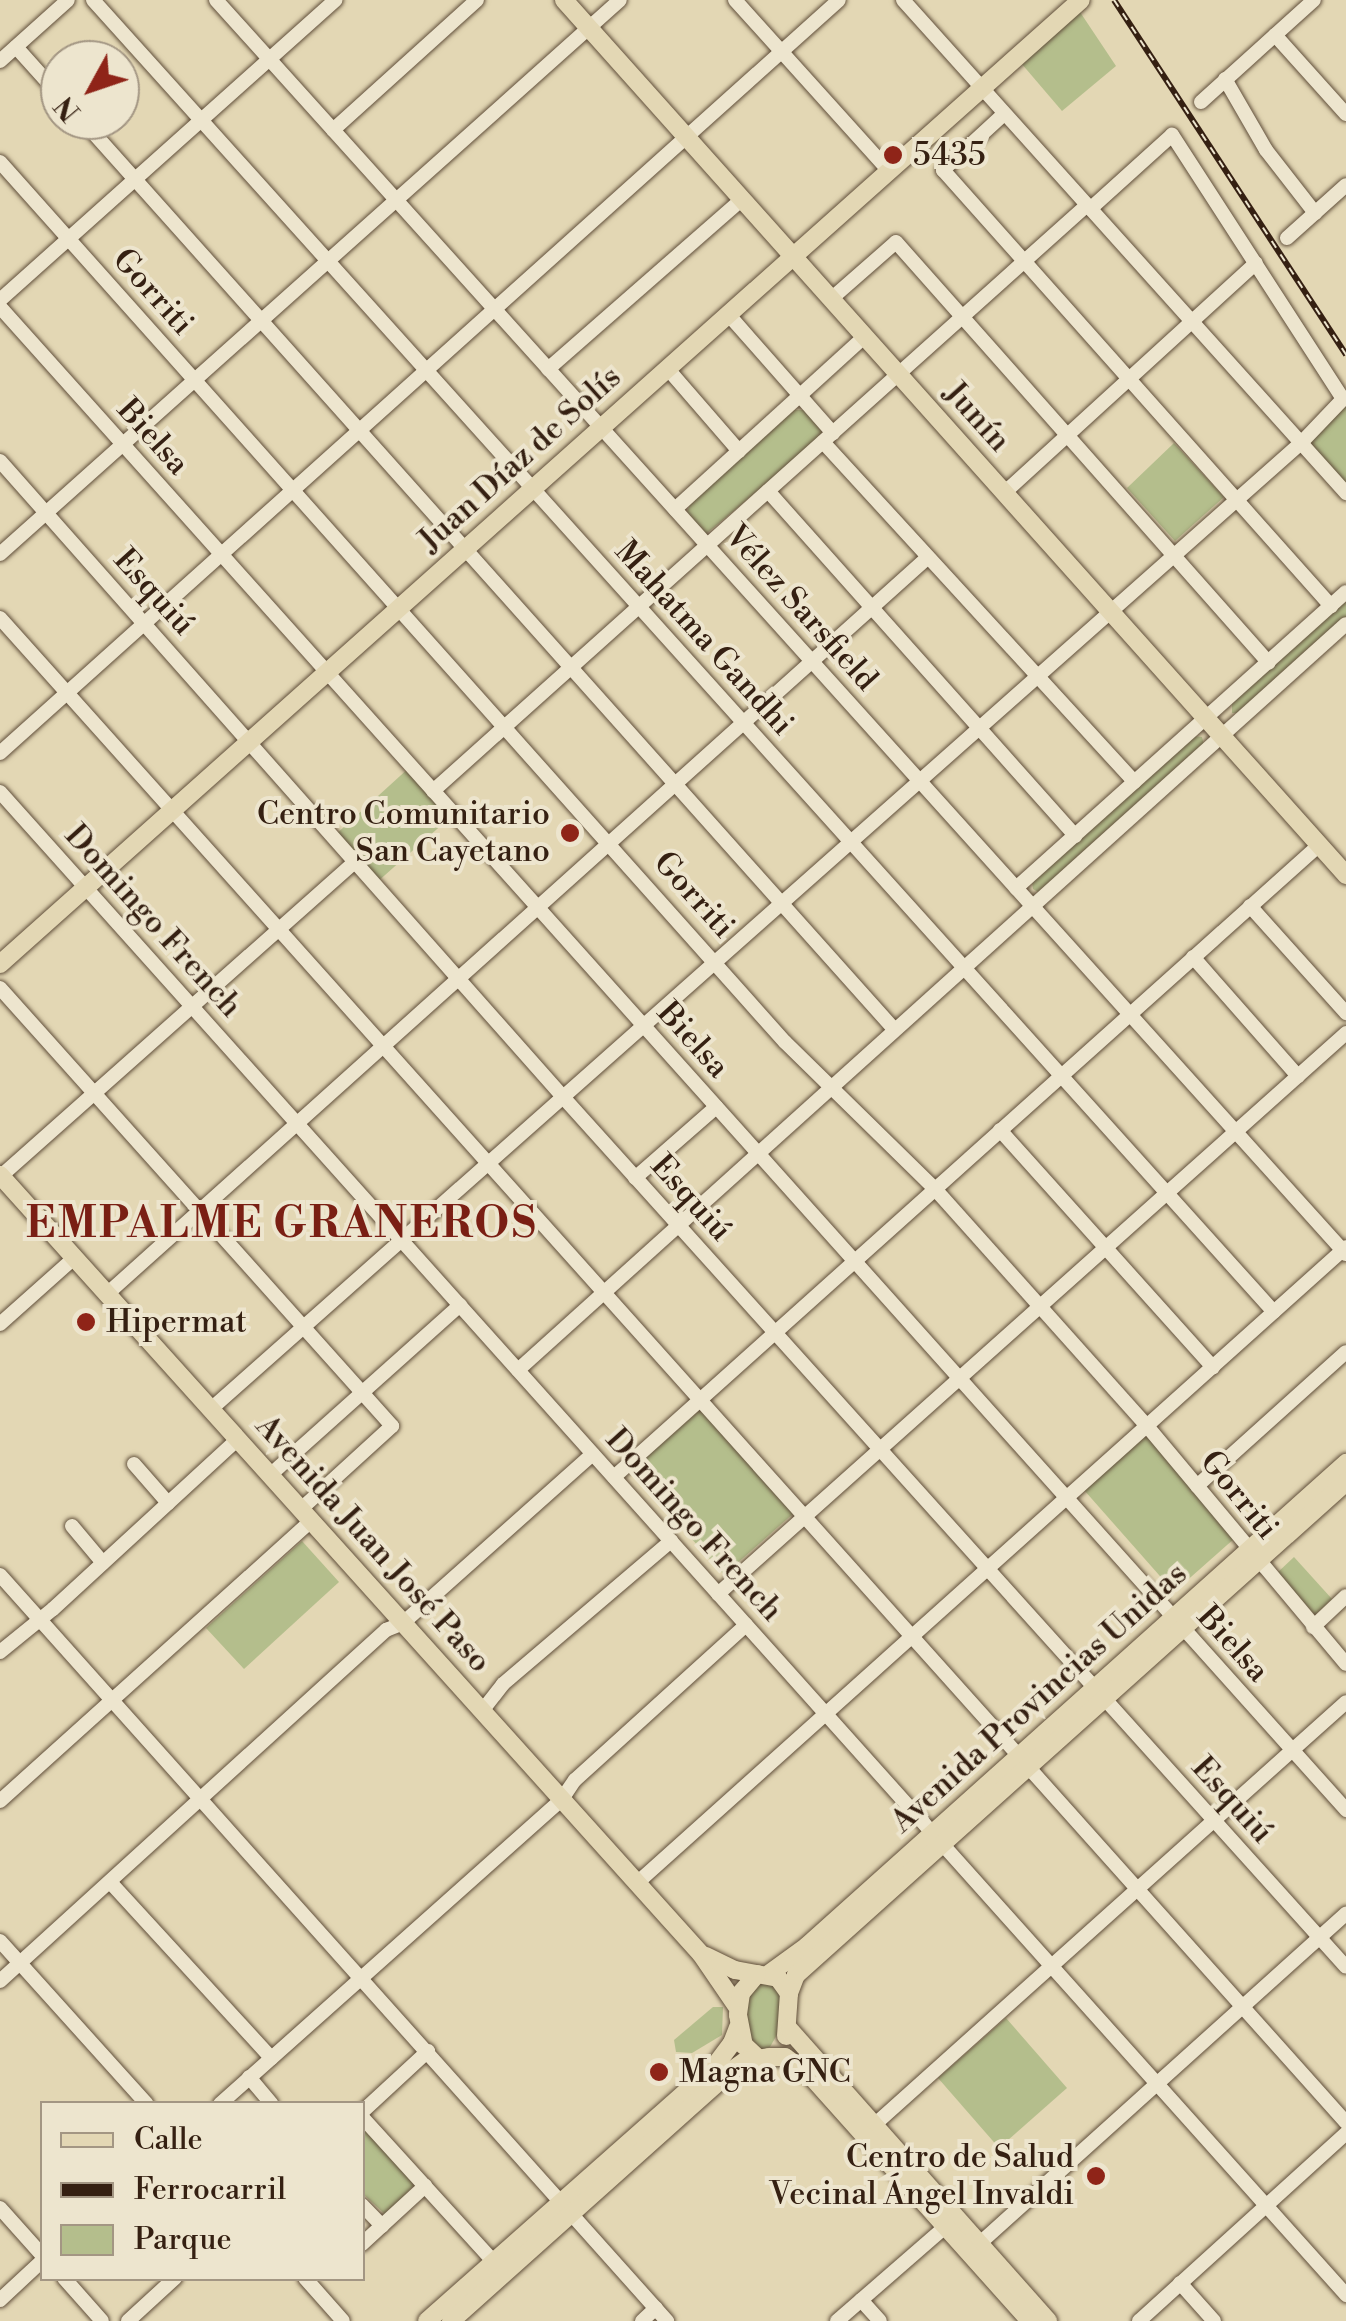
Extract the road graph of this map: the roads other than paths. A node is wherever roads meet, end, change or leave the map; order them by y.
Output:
1 (68, 0) edge
2 (93, 0) edge
3 (216, 0) edge
4 (335, 0) edge
5 (477, 0) edge
6 (564, 0) edge
7 (620, 0) edge
8 (735, 0) edge
9 (839, 0) edge
10 (903, 0) edge
11 (1081, 0) edge
12 (1305, 3) edge
13 (588, 28) junction
14 (1275, 35) junction
15 (16, 47) junction
16 (781, 52) junction
17 (269, 59) junction
18 (0, 61) edge
19 (40, 74) edge
20 (1225, 79) junction
21 (982, 88) junction
22 (1201, 102) dead end
23 (1004, 114) junction
24 (1346, 114) edge
25 (201, 120) junction
26 (333, 130) junction
27 (686, 137) junction
28 (100, 140) edge
29 (0, 162) edge
30 (888, 171) junction
31 (135, 180) junction
32 (1346, 185) edge
33 (742, 199) junction
34 (396, 200) junction
35 (1089, 207) junction
36 (1315, 213) junction
37 (1287, 238) dead end
38 (69, 239) junction
39 (793, 256) junction
40 (328, 261) junction
41 (1024, 261) junction
42 (1256, 263) junction
43 (831, 298) junction
44 (0, 304) edge
45 (495, 309) junction
46 (728, 314) junction
47 (962, 317) junction
48 (261, 321) junction
49 (1191, 322) junction
50 (865, 336) junction
51 (667, 368) junction
52 (548, 369) junction
53 (426, 370) junction
54 (898, 374) junction
55 (1129, 379) junction
56 (195, 380) junction
57 (800, 396) junction
58 (601, 428) junction
59 (360, 431) junction
60 (1067, 435) junction
61 (828, 437) junction
62 (1301, 443) junction
63 (123, 444) junction
64 (739, 451) junction
65 (0, 461) edge
66 (533, 488) junction
67 (294, 490) junction
68 (768, 491) junction
69 (1004, 493) junction
70 (1346, 493) edge
71 (1237, 500) junction
72 (675, 510) junction
73 (46, 512) junction
74 (707, 545) junction
75 (465, 549) junction
76 (0, 554) edge
77 (222, 554) junction
78 (928, 556) junction
79 (1174, 556) junction
80 (1346, 592) edge
81 (639, 606) junction
82 (1331, 606) junction
83 (400, 608) junction
84 (871, 608) junction
85 (1111, 612) junction
86 (0, 618) edge
87 (145, 623) junction
88 (1346, 624) edge
89 (812, 661) junction
90 (1269, 663) junction
91 (571, 668) junction
92 (327, 672) junction
93 (1038, 676) junction
94 (68, 693) junction
95 (1206, 719) junction
96 (744, 722) junction
97 (506, 726) junction
98 (979, 728) junction
99 (1222, 737) junction
100 (250, 741) junction
101 (0, 754) edge
102 (920, 781) junction
103 (1135, 782) junction
104 (675, 784) junction
105 (433, 791) junction
106 (0, 792) edge
107 (172, 810) junction
108 (1075, 836) junction
109 (610, 842) junction
110 (851, 842) junction
111 (1319, 845) junction
112 (356, 860) junction
113 (1346, 876) edge
114 (86, 887) junction
115 (1016, 888) junction
116 (782, 903) junction
117 (1033, 906) junction
118 (1250, 906) junction
119 (538, 908) junction
120 (279, 929) junction
121 (1194, 957) junction
122 (716, 961) junction
123 (0, 964) edge
124 (964, 968) junction
125 (459, 978) junction
126 (0, 988) edge
127 (192, 1006) junction
128 (1346, 1013) edge
129 (1130, 1014) junction
130 (643, 1026) junction
131 (894, 1029) junction
132 (1346, 1033) edge
133 (383, 1046) junction
134 (1062, 1076) junction
135 (1298, 1076) junction
136 (833, 1085) junction
137 (94, 1093) junction
138 (563, 1097) junction
139 (716, 1107) junction
140 (297, 1123) junction
141 (1000, 1130) junction
142 (1236, 1132) junction
143 (758, 1154) junction
144 (488, 1163) junction
145 (0, 1175) edge
146 (635, 1178) junction
147 (935, 1189) junction
148 (1167, 1193) junction
149 (200, 1211) junction
150 (680, 1227) junction
151 (402, 1240) junction
152 (1106, 1248) junction
153 (1345, 1250) edge
154 (74, 1258) junction
155 (854, 1261) junction
156 (605, 1293) junction
157 (107, 1294) junction
158 (460, 1305) junction
159 (1040, 1307) junction
160 (1274, 1312) junction
161 (2, 1320) edge
162 (303, 1327) junction
163 (774, 1332) junction
164 (1346, 1352) edge
165 (1213, 1367) junction
166 (518, 1370) junction
167 (959, 1379) junction
168 (362, 1393) junction
169 (700, 1399) junction
170 (211, 1409) junction
171 (1147, 1426) junction
172 (238, 1439) junction
173 (880, 1450) junction
174 (593, 1454) junction
175 (1346, 1463) edge
176 (134, 1464) dead end
177 (270, 1475) junction
178 (614, 1476) junction
179 (1346, 1482) edge
180 (1197, 1486) junction
181 (1066, 1498) junction
182 (168, 1503) junction
183 (306, 1515) junction
184 (805, 1516) junction
185 (72, 1526) dead end
186 (670, 1540) junction
187 (1254, 1556) junction
188 (104, 1562) junction
189 (987, 1569) junction
190 (0, 1575) edge
191 (718, 1594) junction
192 (1346, 1596) edge
193 (39, 1618) junction
194 (403, 1622) junction
195 (1179, 1624) junction
196 (746, 1625) junction
197 (1313, 1627) junction
198 (912, 1636) junction
199 (0, 1652) edge
200 (1346, 1664) edge
201 (1101, 1695) junction
202 (113, 1701) junction
203 (1346, 1702) edge
204 (482, 1710) junction
205 (826, 1714) junction
206 (1292, 1750) junction
207 (1025, 1762) junction
208 (200, 1798) junction
209 (562, 1800) junction
210 (0, 1802) edge
211 (1346, 1810) edge
212 (1214, 1821) junction
213 (938, 1839) junction
214 (110, 1882) junction
215 (637, 1883) junction
216 (1138, 1889) junction
217 (1346, 1913) edge
218 (1319, 1938) junction
219 (0, 1941) edge
220 (701, 1954) junction
221 (20, 1963) junction
222 (1052, 1967) junction
223 (1346, 1968) edge
224 (763, 1973) junction
225 (362, 1977) junction
226 (0, 1981) edge
227 (789, 1993) junction
228 (1242, 2006) junction
229 (738, 2017) junction
230 (788, 2028) junction
231 (428, 2051) junction
232 (764, 2057) junction
233 (271, 2058) junction
234 (249, 2077) junction
235 (1157, 2084) junction
236 (144, 2101) edge
237 (223, 2101) edge
238 (269, 2101) edge
239 (365, 2112) edge
240 (365, 2118) edge
241 (1346, 2122) edge
242 (874, 2126) junction
243 (1346, 2132) edge
244 (425, 2186) junction
245 (1266, 2206) junction
246 (568, 2207) junction
247 (0, 2208) edge
248 (365, 2208) edge
249 (382, 2226) junction
250 (945, 2226) junction
251 (365, 2241) edge
252 (972, 2246) junction
253 (40, 2256) edge
254 (40, 2260) edge
255 (494, 2261) junction
256 (67, 2281) edge
257 (173, 2281) edge
258 (315, 2282) edge
259 (1180, 2283) junction
260 (1346, 2295) edge
261 (0, 2300) edge
262 (861, 2300) junction
263 (656, 2308) junction
264 (102, 2321) edge
265 (128, 2321) edge
266 (343, 2321) edge
267 (427, 2321) edge
268 (451, 2321) edge
269 (642, 2321) edge
270 (668, 2321) edge
271 (837, 2321) edge
272 (880, 2321) edge
273 (1030, 2321) edge
274 (1048, 2321) edge
275 (1139, 2321) edge
276 (1214, 2321) edge

1 - 15 street
2 - 25 street, Mahatma Gandhi
3 - 17 street, Vélez Sarsfield
4 - 17 street
5 - 26 street
6 - 13 main road, Junín
7 - 13 street
8 - 16 street
9 - 16 street
10 - 21 street
11 - 21 main road, Juan Díaz de Solís
12 - 14 street
13 - 27 main road, Junín
13 - 34 street
14 - 20 street
14 - 24 street
15 - 18 street
15 - 19 street
16 - 27 street
16 - 30 street
17 - 25 street
17 - 26 street, Vélez Sarsfield
20 - 22 street
20 - 36 street
21 - 23 street
21 - 30 main road, Juan Díaz de Solís
23 - 35 street
23 - 41 street
25 - 31 street
25 - 40 street, Mahatma Gandhi
26 - 34 street, Vélez Sarsfield
27 - 33 main road, Junín
27 - 45 street
28 - 31 street
29 - 38 street, Gorriti
30 - 39 main road, Juan Díaz de Solís
31 - 38 street
31 - 48 street
32 - 36 street
33 - 39 main road, Junín
33 - 52 street
34 - 40 street
34 - 45 street, Vélez Sarsfield
35 - 41 street
35 - 42 street
35 - 49 street
36 - 37 street
38 - 44 street
38 - 56 street, Gorriti
39 - 43 main road, Junín
39 - 46 main road, Juan Díaz de Solís
40 - 48 street
40 - 53 street, Mahatma Gandhi
41 - 47 street
41 - 55 street
42 - 49 street
42 - 62 street
43 - 47 street
43 - 50 main road, Junín
44 - 63 street, Bielsa
45 - 52 street, Vélez Sarsfield
45 - 53 street
46 - 51 main road, Juan Díaz de Solís
46 - 57 street
47 - 54 street
47 - 60 street
48 - 56 street
48 - 59 street
49 - 55 street
49 - 62 street
50 - 54 main road, Junín
50 - 57 street
51 - 58 main road, Juan Díaz de Solís
51 - 64 street
52 - 58 street, Vélez Sarsfield
53 - 59 street
53 - 66 street, Mahatma Gandhi
54 - 61 street
54 - 69 main road, Junín
55 - 60 street
55 - 71 street
56 - 63 street
56 - 67 street, Gorriti
57 - 61 street
57 - 64 street
58 - 66 main road, Juan Díaz de Solís
58 - 72 street, Vélez Sarsfield
59 - 67 street
59 - 75 street
60 - 69 street
60 - 79 street
61 - 68 street
61 - 78 street
62 - 70 street
62 - 71 street
63 - 73 street
63 - 77 street, Bielsa
64 - 72 street
65 - 73 street, Esquiú
66 - 75 main road, Juan Díaz de Solís
66 - 81 street, Mahatma Gandhi
67 - 77 street
67 - 83 street, Gorriti
68 - 74 street
68 - 84 street
69 - 85 main road, Junín
71 - 79 street
71 - 82 street
72 - 74 street, Vélez Sarsfield
73 - 76 street
73 - 87 street, Esquiú
74 - 81 street
74 - 89 street, Vélez Sarsfield
75 - 83 main road, Juan Díaz de Solís
75 - 91 street
77 - 87 street
77 - 92 street, Bielsa
78 - 84 street
78 - 93 street
79 - 85 street
79 - 90 street
80 - 82 street
81 - 91 street
81 - 96 street, Mahatma Gandhi
82 - 90 street
83 - 92 main road, Juan Díaz de Solís
83 - 97 street, Gorriti
84 - 89 street
84 - 98 street
85 - 93 street
85 - 95 main road, Junín
86 - 94 street
87 - 94 street
87 - 100 street, Esquiú
88 - 99 street
89 - 96 street
89 - 102 street, Vélez Sarsfield
90 - 95 street
91 - 97 street
91 - 104 street
92 - 100 main road, Juan Díaz de Solís
92 - 105 street, Bielsa
93 - 98 street
93 - 103 street
94 - 101 street
94 - 107 street
95 - 99 main road, Junín
95 - 103 street
96 - 104 street
96 - 110 street, Mahatma Gandhi
97 - 105 street
97 - 109 street, Gorriti
98 - 102 street
98 - 108 street
99 - 111 main road, Junín
99 - 117 street
100 - 107 main road, Juan Díaz de Solís
100 - 112 street, Esquiú
102 - 110 street
102 - 115 street, Vélez Sarsfield
103 - 108 street
104 - 109 street
104 - 116 street
105 - 119 street, Bielsa
106 - 114 street, Domingo French
107 - 114 main road, Juan Díaz de Solís
107 - 120 street
108 - 115 street
109 - 119 street
109 - 122 street, Gorriti
110 - 116 street
110 - 124 street, Mahatma Gandhi
111 - 113 main road, Junín
111 - 118 street
112 - 120 street
112 - 125 street, Esquiú
114 - 123 main road, Juan Díaz de Solís
114 - 127 street, Domingo French
115 - 117 street, Vélez Sarsfield
116 - 122 street
116 - 131 street
117 - 124 street
117 - 129 street, Vélez Sarsfield
118 - 121 street
118 - 128 street
119 - 125 street
119 - 130 street, Bielsa
120 - 127 street
120 - 133 street
121 - 129 street
121 - 135 street
122 - 130 street
122 - 136 street, Gorriti
124 - 131 street
124 - 134 street, Mahatma Gandhi
125 - 133 street
125 - 138 street, Esquiú
126 - 137 street
127 - 137 street
127 - 140 street, Domingo French
129 - 134 street
129 - 142 street, Vélez Sarsfield
130 - 138 street
130 - 139 street, Bielsa
131 - 136 street
132 - 135 street
133 - 140 street
133 - 144 street
134 - 141 street
134 - 148 street, Mahatma Gandhi
135 - 142 street
136 - 143 street
136 - 147 street, Gorriti
137 - 145 street
137 - 149 street
138 - 144 street
138 - 146 street, Esquiú
139 - 143 street, Bielsa
139 - 146 street
140 - 149 street
140 - 151 street, Domingo French
141 - 147 street
141 - 152 street
142 - 148 street
142 - 153 street, Vélez Sarsfield
143 - 150 street
143 - 155 street, Bielsa
144 - 151 street
144 - 156 street
145 - 154 main road, Avenida Juan José Paso
146 - 150 street, Esquiú
147 - 155 street
147 - 159 street, Gorriti
148 - 152 street
148 - 160 street, Mahatma Gandhi
149 - 157 street
149 - 162 street
150 - 156 street
150 - 163 street, Esquiú
151 - 158 street, Domingo French
151 - 162 street
152 - 159 street
152 - 165 street
153 - 160 street
154 - 157 main road, Avenida Juan José Paso
154 - 161 street
155 - 163 street
155 - 167 street, Bielsa
156 - 166 street
156 - 169 street
157 - 170 main road, Avenida Juan José Paso
158 - 166 street, Domingo French
158 - 168 street
159 - 167 street
159 - 171 street, Gorriti
160 - 165 street
162 - 168 street
162 - 170 street
163 - 169 street
163 - 173 street, Esquiú
164 - 180 street
165 - 171 street
166 - 174 street, Domingo French
167 - 173 street
167 - 181 street, Bielsa
168 - 177 street
168 - 183 street
169 - 178 street
169 - 184 street
170 - 172 main road, Avenida Juan José Paso
171 - 180 street, Gorriti
171 - 181 street
172 - 177 main road, Avenida Juan José Paso
172 - 182 street
173 - 184 street
173 - 189 street, Esquiú
174 - 178 street, Domingo French
174 - 194 street
175 - 187 main road, Avenida Provincias Unidas
176 - 182 street
177 - 183 main road, Avenida Juan José Paso
178 - 186 street, Domingo French
179 - 187 main road, Avenida Provincias Unidas
180 - 187 street, Gorriti
181 - 189 street
181 - 195 street, Bielsa
182 - 188 street
183 - 194 main road, Avenida Juan José Paso
183 - 202 street
184 - 191 street
184 - 198 street
185 - 188 street
186 - 191 street, Domingo French
186 - 204 street
187 - 195 main road, Avenida Provincias Unidas
187 - 197 street, Gorriti
188 - 193 street
189 - 198 street
189 - 201 street, Esquiú
190 - 193 street
191 - 196 street, Domingo French
192 - 197 street
193 - 199 street
193 - 202 street
194 - 204 main road, Avenida Juan José Paso
194 - 208 street
195 - 201 main road, Avenida Provincias Unidas
195 - 206 street, Bielsa
196 - 205 street, Domingo French
196 - 209 street
197 - 200 street, Gorriti
198 - 205 street
198 - 207 street
201 - 207 main road, Avenida Provincias Unidas
201 - 212 street, Esquiú
202 - 208 street
202 - 210 street
203 - 206 street
204 - 209 main road, Avenida Juan José Paso
205 - 213 street, Domingo French
205 - 215 street
206 - 211 street, Bielsa
206 - 212 street
207 - 213 main road, Avenida Provincias Unidas
207 - 216 street
208 - 214 street
208 - 225 street
209 - 215 main road, Avenida Juan José Paso
209 - 225 street
212 - 216 street
212 - 218 street, Esquiú
213 - 222 street, Domingo French
213 - 224 main road, Avenida Provincias Unidas
213 - 227 main road, Avenida Provincias Unidas
214 - 221 street
214 - 233 street
215 - 220 main road, Avenida Juan José Paso
216 - 222 street
216 - 228 street
217 - 218 street
218 - 223 street, Esquiú
218 - 228 street
219 - 221 street
220 - 224 main road, Avenida Juan José Paso
220 - 229 main road, Avenida Juan José Paso
221 - 226 street
221 - 236 street
222 - 235 street, Domingo French
222 - 242 street
224 - 227 main road
224 - 229 main road
225 - 231 street
225 - 233 street
227 - 230 main road
228 - 235 street
228 - 241 street
229 - 232 main road
229 - 246 main road
230 - 232 main road
230 - 242 main road
231 - 239 street
231 - 246 street
232 - 246 main road
232 - 250 main road
233 - 234 street
234 - 237 street
234 - 238 street
235 - 245 street, Domingo French
235 - 252 street
240 - 244 street
242 - 252 main road
243 - 245 street
244 - 249 street
244 - 255 street
245 - 259 street
245 - 260 street, Domingo French
246 - 255 main road
246 - 263 street
246 - 268 main road
247 - 253 street
248 - 249 street
249 - 251 street
250 - 252 main road
250 - 262 street
252 - 273 main road
252 - 274 main road
254 - 261 street
255 - 267 main road
256 - 264 street
257 - 265 street
258 - 266 street
259 - 275 street
259 - 276 street
262 - 271 street
262 - 272 street
263 - 269 street
263 - 270 street

